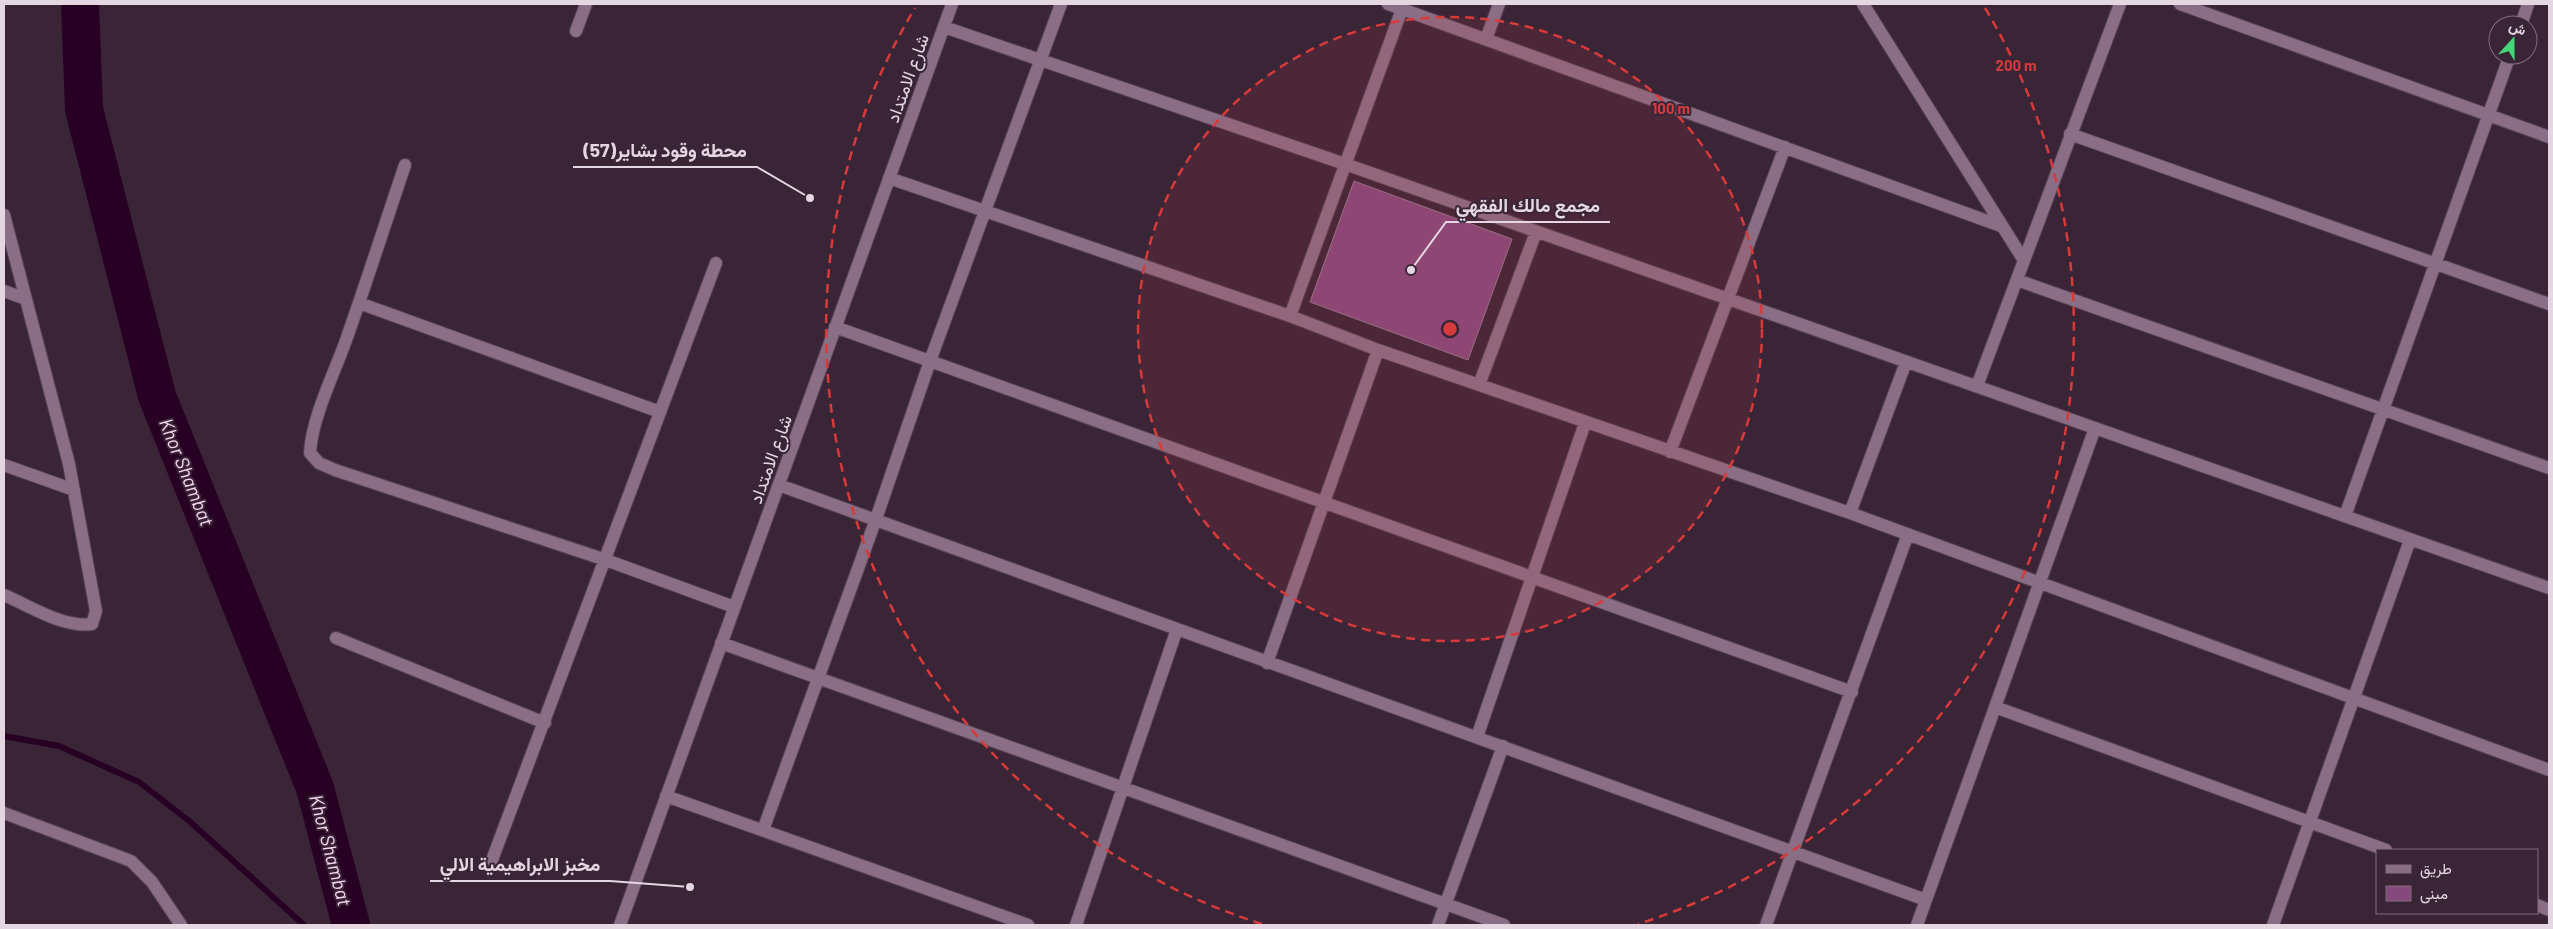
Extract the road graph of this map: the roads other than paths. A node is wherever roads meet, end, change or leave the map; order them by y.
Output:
1 (586, 4) edge
2 (952, 4) edge
3 (1061, 4) edge
4 (1388, 4) edge
5 (1499, 4) edge
6 (1863, 4) edge
7 (2120, 4) edge
8 (2180, 4) edge
9 (1402, 9) junction
10 (944, 27) junction
11 (576, 31) dead end
12 (1486, 40) junction
13 (1040, 60) junction
14 (2506, 65) edge
15 (2488, 115) junction
16 (2070, 134) junction
17 (2549, 137) edge
18 (1785, 147) junction
19 (1345, 164) junction
20 (405, 165) dead end
21 (889, 178) junction
22 (985, 212) junction
23 (4, 215) edge
24 (2000, 226) junction
25 (1536, 232) junction
26 (2023, 259) junction
27 (716, 263) dead end
28 (2435, 265) junction
29 (2017, 280) junction
30 (4, 291) edge
31 (26, 299) junction
32 (1726, 299) junction
33 (359, 303) junction
34 (2549, 304) edge
35 (1290, 316) junction
36 (835, 327) junction
37 (1378, 350) junction
38 (930, 361) junction
39 (1906, 362) junction
40 (1479, 385) junction
41 (1977, 386) junction
42 (2383, 409) junction
43 (660, 412) junction
44 (1585, 423) junction
45 (2095, 428) junction
46 (1670, 452) junction
47 (4, 465) edge
48 (2549, 468) edge
49 (779, 484) junction
50 (74, 490) junction
51 (1324, 503) junction
52 (1850, 513) junction
53 (2345, 516) junction
54 (876, 518) junction
55 (1908, 534) junction
56 (2410, 540) junction
57 (606, 560) junction
58 (1532, 579) junction
59 (2039, 584) junction
60 (2549, 588) edge
61 (4, 595) edge
62 (734, 607) junction
63 (1177, 629) junction
64 (336, 638) dead end
65 (721, 643) junction
66 (1267, 663) junction
67 (819, 678) junction
68 (1852, 692) junction
69 (2354, 700) junction
70 (1995, 707) junction
71 (545, 723) junction
72 (1477, 737) junction
73 (1503, 746) junction
74 (2549, 770) edge
75 (1124, 786) junction
76 (666, 796) junction
77 (4, 813) edge
78 (2310, 822) junction
79 (763, 830) junction
80 (2383, 849) edge
81 (1793, 852) junction
82 (492, 860) dead end
83 (1926, 900) junction
84 (1446, 904) junction
85 (181, 925) edge
86 (620, 925) edge
87 (1028, 925) edge
88 (1076, 925) edge
89 (1438, 925) edge
90 (1504, 925) edge
91 (1766, 925) edge
92 (1917, 925) edge
93 (2273, 925) edge

1 - 11 street
2 - 10 street, شارع الامتداد
3 - 13 street
4 - 9 street
5 - 12 street
6 - 24 street
7 - 16 street
8 - 15 street
9 - 12 street
9 - 19 street
10 - 13 street
10 - 21 street, شارع الامتداد
12 - 18 street
13 - 19 street
13 - 22 street
14 - 15 street
15 - 17 street
15 - 28 street
16 - 26 street
16 - 28 street
18 - 24 street
18 - 32 street
19 - 25 street
19 - 35 street
20 - 33 street
21 - 22 street
21 - 36 street, شارع الامتداد
22 - 35 street
22 - 38 street
23 - 31 street
24 - 26 street
25 - 32 street
25 - 40 street
26 - 29 street
27 - 43 street
28 - 34 street
28 - 42 street
29 - 41 street
29 - 42 street
30 - 31 street
31 - 50 street
32 - 39 street
32 - 46 street
33 - 43 street
33 - 57 street
35 - 37 street
36 - 38 street
36 - 49 street, شارع الامتداد
37 - 40 street
37 - 51 street
38 - 51 street
38 - 54 street
39 - 41 street
39 - 52 street
40 - 44 street
41 - 45 street
42 - 48 street
42 - 53 street
43 - 57 street
44 - 46 street
44 - 58 street
45 - 53 street
45 - 59 street
46 - 52 street
47 - 50 street
49 - 54 street
49 - 62 street, شارع الامتداد
50 - 61 street
51 - 58 street
51 - 66 street
52 - 55 street
53 - 56 street
54 - 63 street
54 - 67 street
55 - 59 street
55 - 68 street
56 - 60 street
56 - 69 street
57 - 62 street
57 - 71 street
58 - 68 street
58 - 72 street
59 - 69 street
59 - 70 street
62 - 65 street, شارع الامتداد
63 - 66 street
63 - 75 street
64 - 71 street
65 - 67 street
65 - 76 street, شارع الامتداد
66 - 72 street
67 - 75 street
67 - 79 street
68 - 81 street
69 - 74 street
69 - 78 street
70 - 78 street
70 - 83 street
71 - 82 street
72 - 73 street
73 - 81 street
73 - 84 street
75 - 84 street
75 - 88 street
76 - 79 street
76 - 86 street, شارع الامتداد
77 - 85 street
78 - 80 street
78 - 93 street
79 - 87 street
81 - 83 street
81 - 91 street
83 - 92 street
84 - 89 street
84 - 90 street

